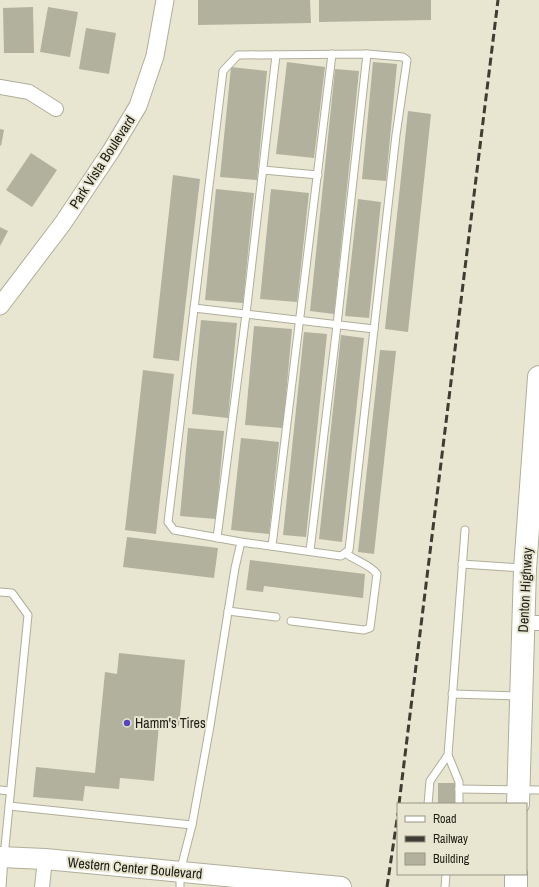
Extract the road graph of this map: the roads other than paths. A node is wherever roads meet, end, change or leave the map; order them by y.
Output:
1 (165, 0) edge
2 (332, 54) junction
3 (367, 54) junction
4 (276, 55) junction
5 (0, 87) edge
6 (56, 109) dead end
7 (263, 170) junction
8 (318, 176) junction
9 (0, 306) edge
10 (194, 308) junction
11 (246, 314) junction
12 (299, 321) junction
13 (337, 325) junction
14 (374, 329) junction
15 (539, 377) edge
16 (538, 411) edge
17 (465, 530) dead end
18 (217, 538) junction
19 (241, 542) junction
20 (272, 546) junction
21 (310, 551) junction
22 (345, 553) junction
23 (528, 556) junction
24 (462, 564) junction
25 (0, 592) edge
26 (228, 611) junction
27 (276, 617) dead end
28 (291, 621) dead end
29 (531, 623) edge
30 (452, 694) junction
31 (521, 696) junction
32 (448, 755) junction
33 (459, 789) junction
34 (0, 790) edge
35 (10, 791) junction
36 (525, 795) edge
37 (428, 803) edge
38 (459, 803) edge
39 (9, 806) junction
40 (192, 825) junction
41 (2, 857) edge
42 (45, 859) junction
43 (446, 875) edge
44 (516, 875) edge
45 (180, 879) edge
46 (2, 887) edge
47 (42, 887) edge
48 (341, 887) edge
49 (445, 887) edge
50 (516, 887) edge

1 - 9 street, Park Vista Boulevard
2 - 3 lane
2 - 4 lane
2 - 8 lane
3 - 13 lane
3 - 14 lane
4 - 7 lane
4 - 10 lane
5 - 6 street
7 - 8 lane
7 - 11 lane
8 - 12 lane
10 - 11 lane
10 - 18 lane
11 - 12 lane
11 - 18 lane
12 - 13 lane
12 - 20 lane
13 - 14 lane
13 - 21 lane
14 - 22 lane
15 - 16 main road, Denton Highway
16 - 23 main road, Denton Highway
17 - 24 lane
18 - 19 lane
19 - 20 lane
19 - 26 lane
20 - 21 lane
21 - 22 lane
22 - 28 lane
23 - 24 lane
23 - 29 main road, Denton Highway
24 - 30 lane
25 - 35 lane
26 - 27 lane
26 - 40 lane
29 - 31 main road, Denton Highway
30 - 31 lane
30 - 32 lane
31 - 36 main road, Denton Highway
32 - 33 lane
32 - 37 lane
33 - 36 lane
33 - 38 lane
34 - 35 lane
35 - 39 lane
39 - 40 lane
39 - 41 lane
40 - 45 lane
41 - 42 main road, Western Center Boulevard
41 - 46 lane
42 - 45 main road, Western Center Boulevard
42 - 47 street
43 - 49 lane
44 - 50 main road
45 - 48 main road, Western Center Boulevard

